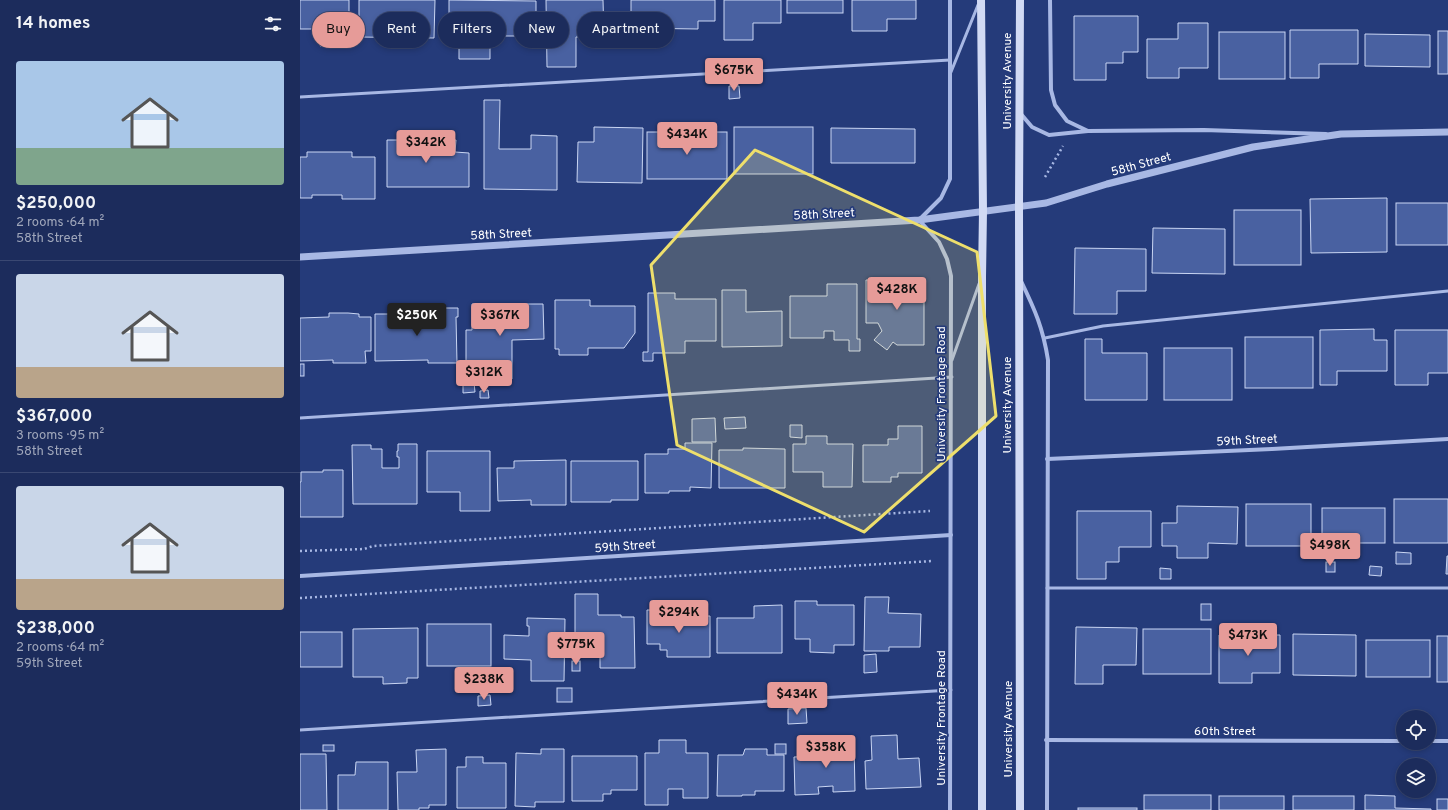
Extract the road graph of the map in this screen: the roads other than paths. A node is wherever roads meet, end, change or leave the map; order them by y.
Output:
1 (950, 0) edge
2 (981, 0) edge
3 (1020, 0) edge
4 (1050, 0) edge
5 (950, 60) junction
6 (950, 74) junction
7 (300, 97) edge
8 (1019, 112) junction
9 (1088, 131) junction
10 (1448, 132) edge
11 (1341, 134) junction
12 (1018, 206) junction
13 (983, 211) junction
14 (919, 220) junction
15 (300, 257) edge
16 (982, 277) junction
17 (1019, 278) junction
18 (1448, 291) edge
19 (1045, 338) junction
20 (952, 360) junction
21 (952, 377) junction
22 (300, 418) edge
23 (1448, 439) edge
24 (1047, 459) junction
25 (951, 535) junction
26 (300, 576) edge
27 (1047, 588) junction
28 (1448, 588) edge
29 (951, 690) junction
30 (300, 730) edge
31 (1046, 740) junction
32 (1396, 741) edge
33 (1436, 741) edge
34 (1448, 741) edge
35 (950, 810) edge
36 (982, 810) edge
37 (1020, 810) edge
38 (1047, 810) edge

1 - 5 street
2 - 6 lane
2 - 13 main road, University Avenue
3 - 8 main road, University Avenue
4 - 9 street
5 - 6 street
5 - 7 lane
6 - 14 street
8 - 9 street, 58th Street
8 - 12 main road, University Avenue
9 - 11 street, 58th Street
10 - 11 street, 58th Street
11 - 12 street, 58th Street
12 - 13 street, 58th Street
12 - 17 main road, University Avenue
13 - 14 street, 58th Street
13 - 16 main road, University Avenue
14 - 15 street, 58th Street
14 - 20 street, University Frontage Road
16 - 20 lane
16 - 36 main road, University Avenue
17 - 19 street
17 - 37 main road, University Avenue
18 - 19 lane
19 - 24 street
20 - 21 street, University Frontage Road
21 - 22 lane
21 - 25 street, University Frontage Road
23 - 24 street, 59th Street
24 - 27 street
25 - 26 street, 59th Street
25 - 29 street, University Frontage Road
27 - 28 lane
27 - 31 street
29 - 30 lane
29 - 35 street, University Frontage Road
31 - 32 street, 60th Street
31 - 38 street
33 - 34 street

